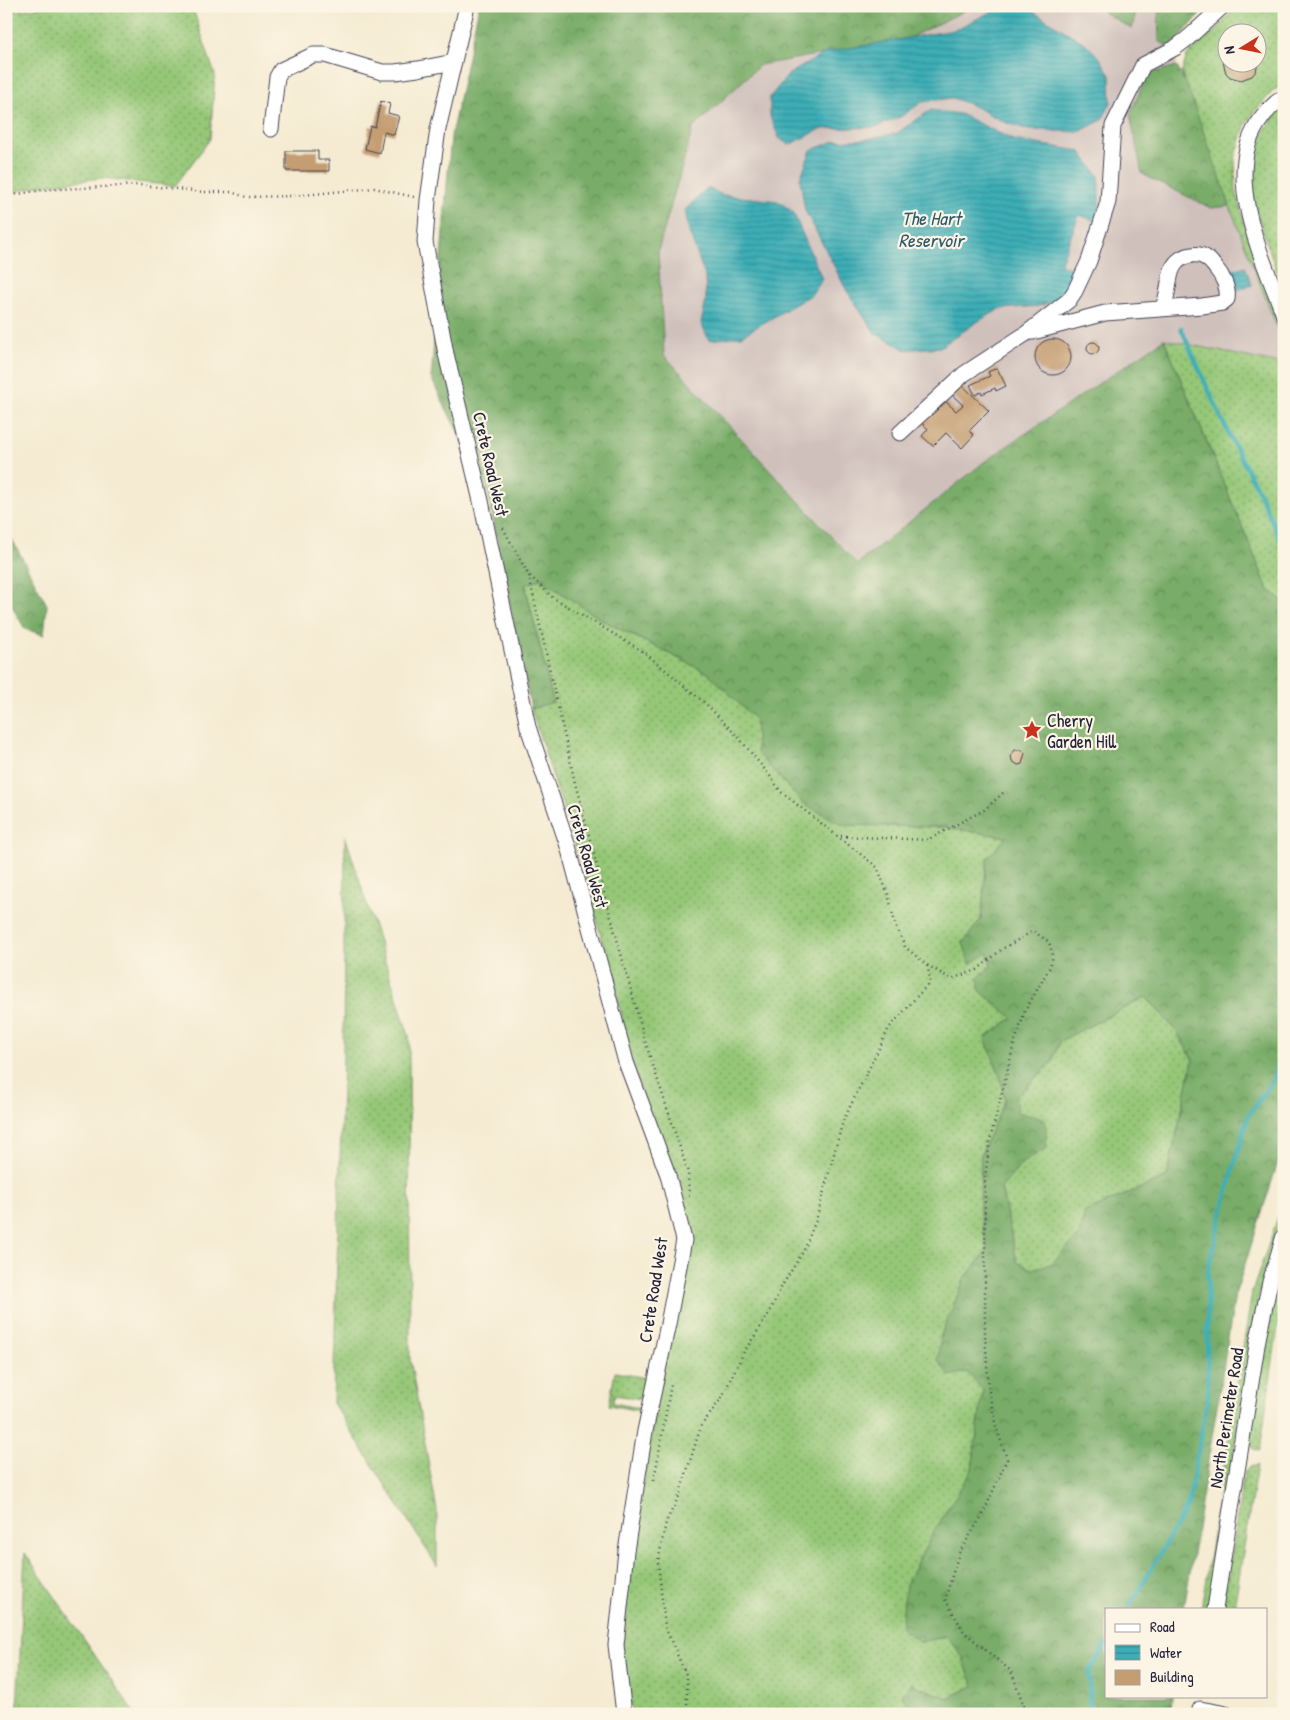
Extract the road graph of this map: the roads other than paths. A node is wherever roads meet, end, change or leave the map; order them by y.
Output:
1 (466, 6) edge
2 (1223, 6) edge
3 (454, 62) junction
4 (1284, 98) edge
5 (271, 129) dead end
6 (1162, 308) junction
7 (1284, 315) edge
8 (1027, 333) junction
9 (900, 433) dead end
10 (1284, 1237) edge
11 (1215, 1608) edge
12 (1201, 1706) edge
13 (624, 1714) edge
14 (1227, 1714) edge

1 - 3 street, Crete Road West
2 - 8 street
3 - 5 street
3 - 13 street, Crete Road West
4 - 7 street
6 - 6 street
6 - 8 street
8 - 9 street
10 - 11 street, North Perimeter Road
12 - 14 street

